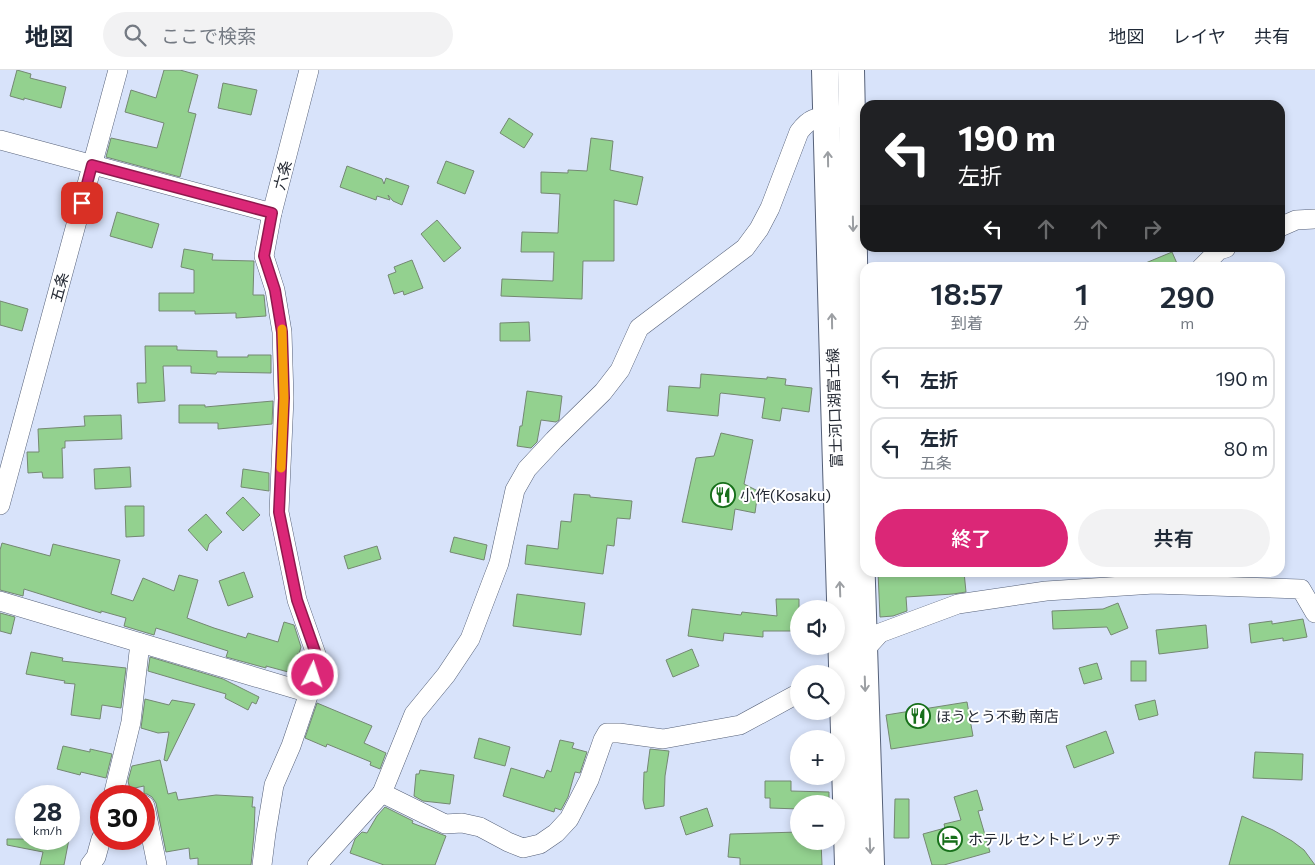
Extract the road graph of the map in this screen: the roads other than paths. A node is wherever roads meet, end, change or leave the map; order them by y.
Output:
1 (118, 70) edge
2 (309, 70) edge
3 (826, 70) edge
4 (850, 70) edge
5 (840, 118) junction
6 (0, 140) edge
7 (92, 165) junction
8 (272, 213) junction
9 (1315, 219) edge
10 (1285, 224) edge
11 (1217, 252) edge
12 (1207, 262) edge
13 (860, 361) edge
14 (0, 505) edge
15 (863, 577) edge
16 (1152, 578) edge
17 (0, 601) edge
18 (1315, 614) edge
19 (140, 643) junction
20 (864, 652) junction
21 (839, 665) edge
22 (845, 667) edge
23 (309, 692) junction
24 (790, 698) edge
25 (841, 720) edge
26 (116, 785) edge
27 (382, 793) junction
28 (98, 850) edge
29 (154, 850) edge
30 (90, 865) edge
31 (157, 865) edge
32 (262, 865) edge
33 (317, 865) edge
34 (848, 865) edge
35 (871, 865) edge

1 - 7 street, 五条
2 - 8 street, 六条
3 - 5 main road, 富士河口湖富士線
4 - 5 main road, 富士河口湖富士線
5 -> 13 main road, 富士河口湖富士線
21 -> 5 main road, 富士河口湖富士線
5 - 27 street
6 - 7 street
7 - 8 street
7 - 14 street, 五条
8 - 23 street, 六条
9 - 10 street
11 - 12 street
15 - 20 main road, 富士河口湖富士線
16 - 18 street
16 - 20 street
17 - 19 street
19 - 23 street
19 - 26 street
20 - 22 street
20 -> 35 main road, 富士河口湖富士線
23 - 32 street, 六条
24 - 27 street
25 - 34 main road, 富士河口湖富士線
27 - 33 street
28 - 30 street
29 - 31 street

